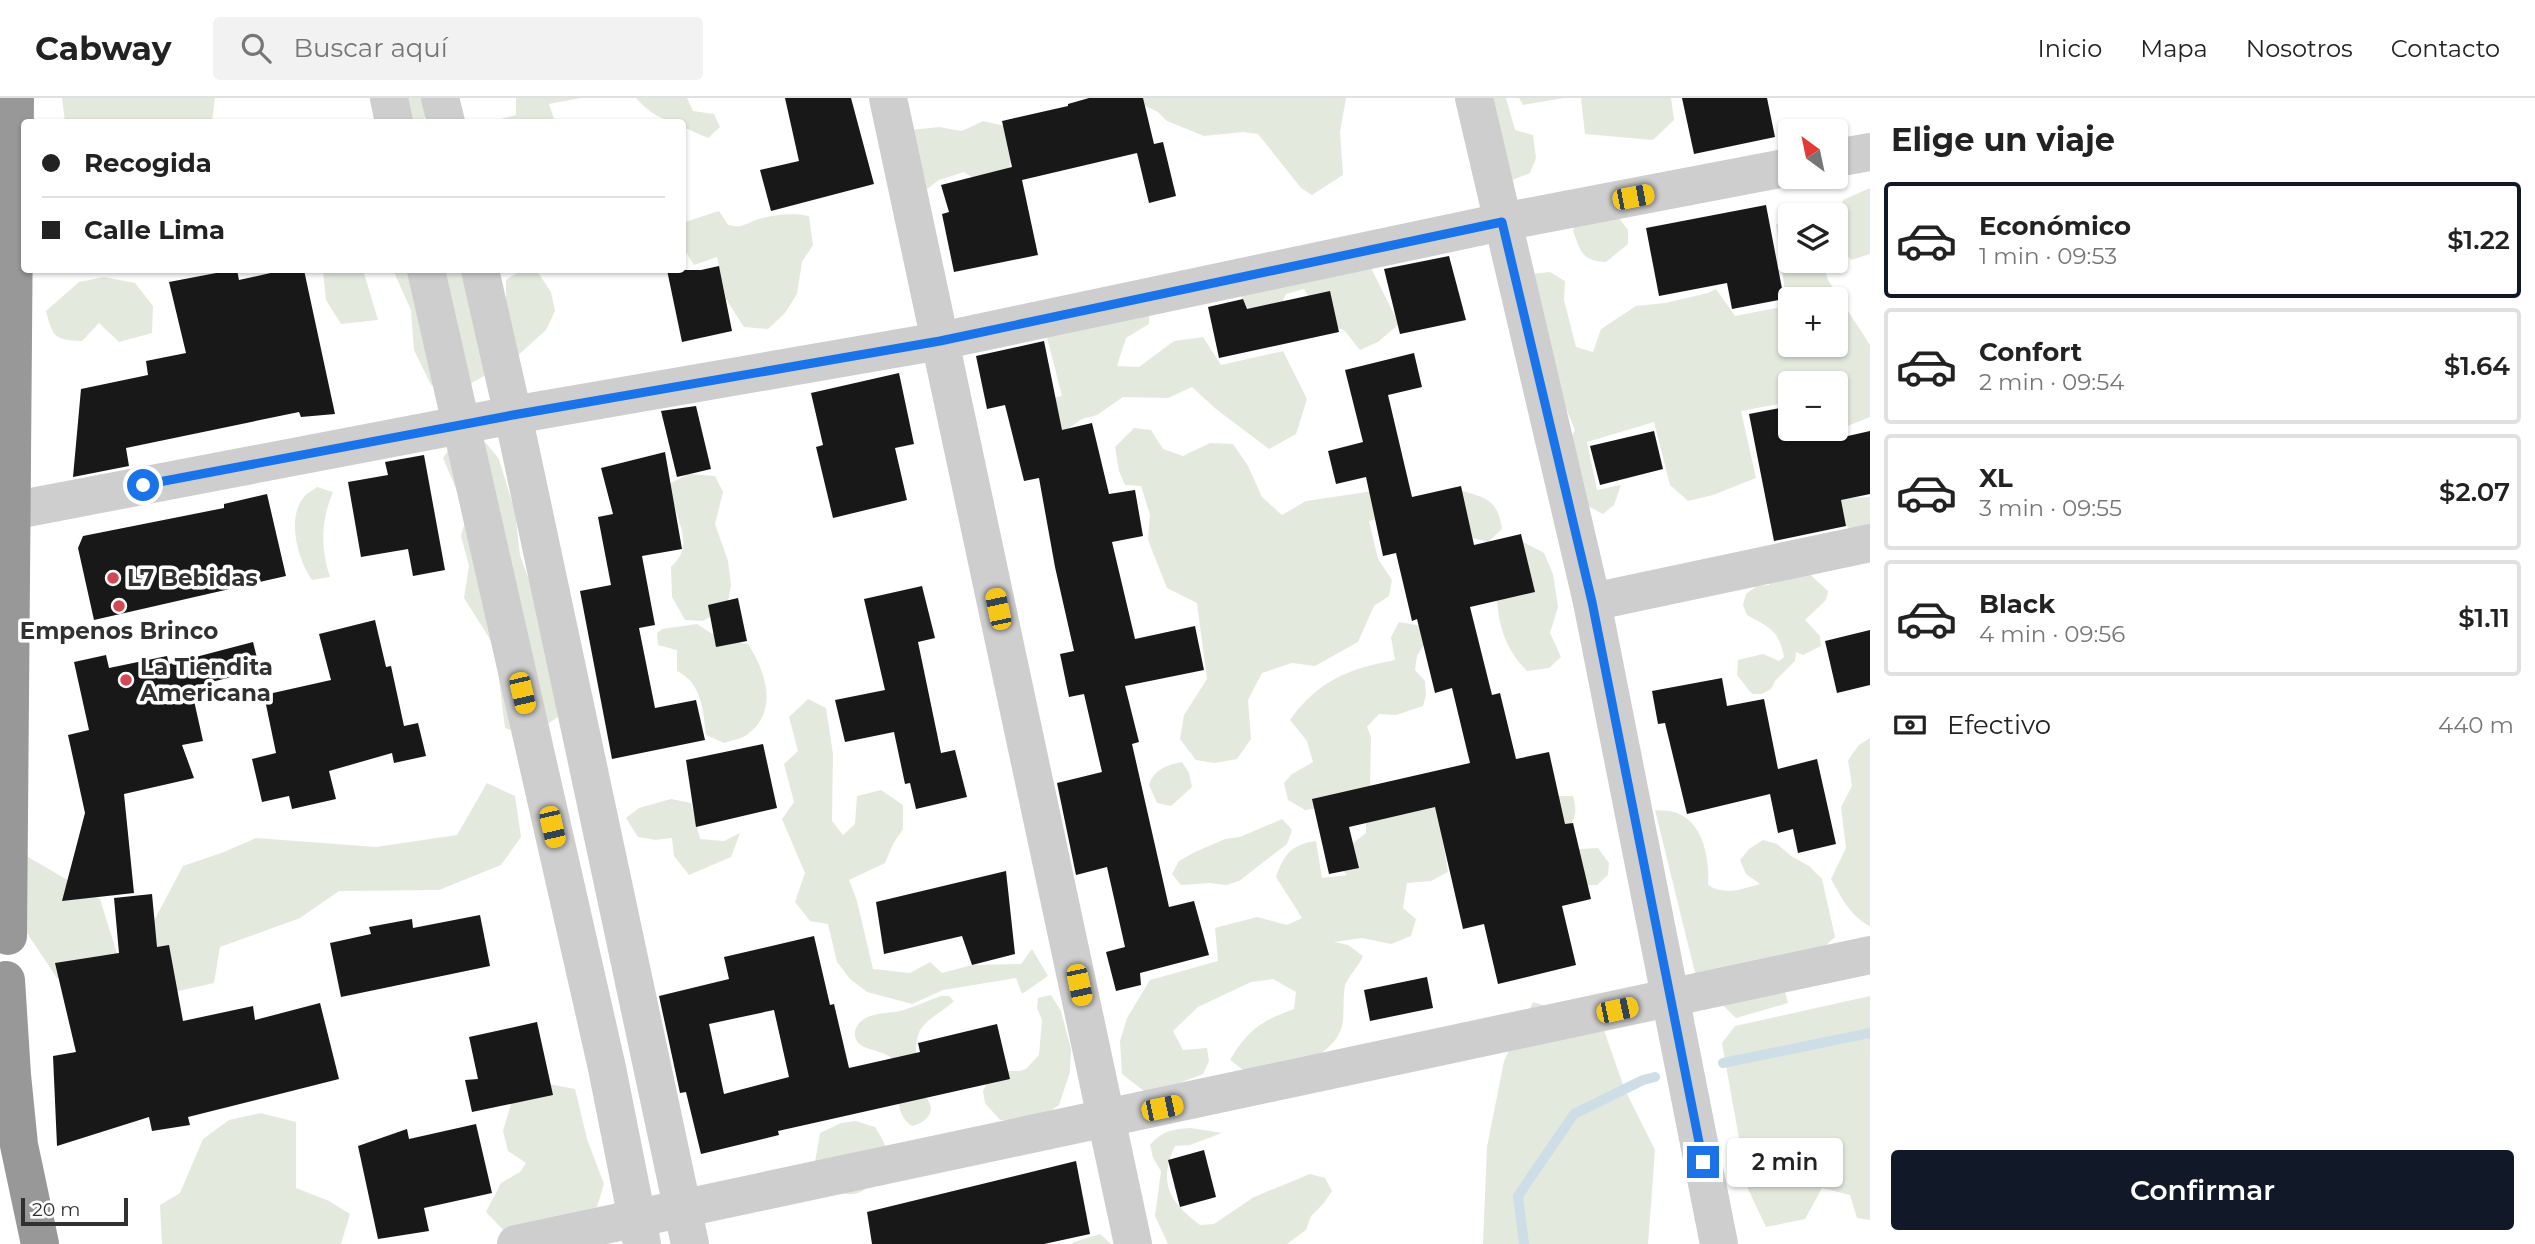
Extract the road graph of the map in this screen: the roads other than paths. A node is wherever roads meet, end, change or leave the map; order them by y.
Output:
1 (15, 98) edge
2 (389, 98) edge
3 (440, 98) edge
4 (888, 98) edge
5 (1474, 98) edge
6 (393, 119) edge
7 (445, 119) edge
8 (1870, 152) edge
9 (1848, 156) edge
10 (1778, 169) edge
11 (1502, 222) junction
12 (427, 273) edge
13 (481, 273) edge
14 (940, 341) junction
15 (513, 415) junction
16 (461, 424) junction
17 (11, 511) junction
18 (1870, 543) edge
19 (1592, 602) junction
20 (4, 928) edge
21 (1870, 955) edge
22 (3, 985) edge
23 (1671, 998) junction
24 (1108, 1119) junction
25 (686, 1226) edge
26 (639, 1231) edge
27 (40, 1244) edge
28 (516, 1244) edge
29 (1133, 1244) edge
30 (1719, 1244) edge

1 - 17 highway
2 - 6 street
3 - 7 street
4 - 14 street
5 - 11 street
8 - 9 street
10 - 11 street
11 - 14 street
11 - 19 street
12 - 16 street
13 - 15 street
14 - 15 street
14 - 24 street
15 - 16 street
15 - 25 street
16 - 17 street
16 - 26 street
17 - 20 highway
18 - 19 street
19 - 23 street
20 - 22 highway
21 - 23 street
22 - 27 highway
23 - 24 street
23 - 30 street
24 - 25 street
24 - 29 street
25 - 26 street
26 - 28 street

